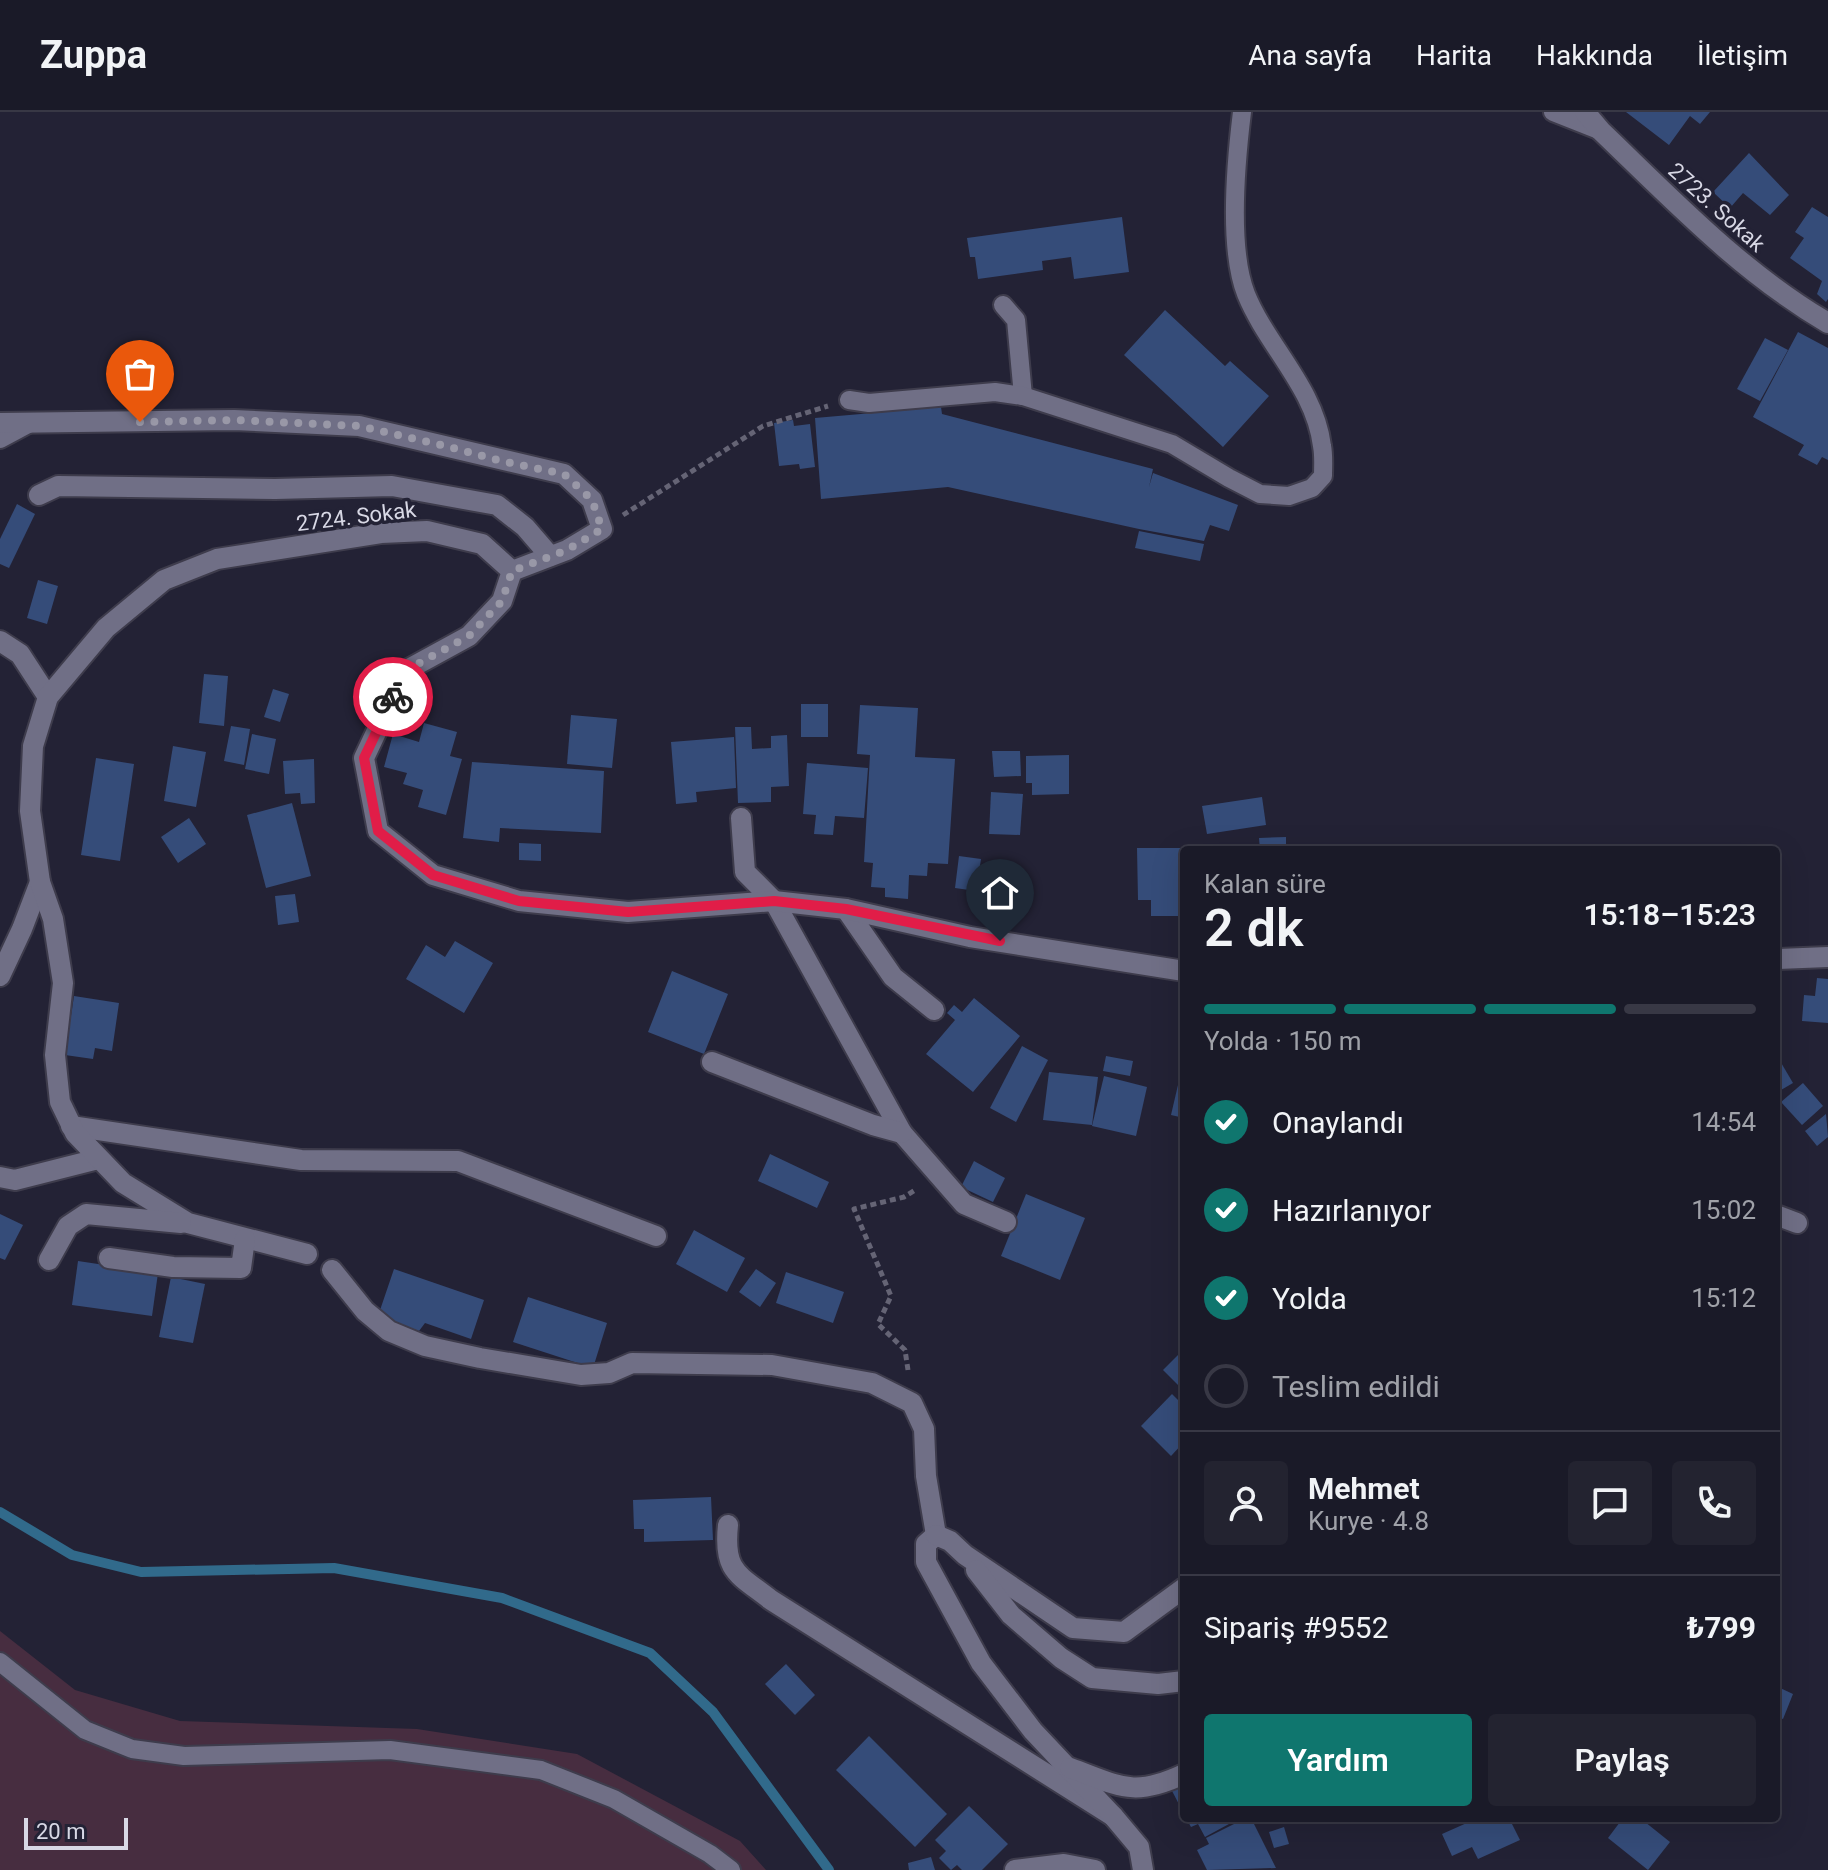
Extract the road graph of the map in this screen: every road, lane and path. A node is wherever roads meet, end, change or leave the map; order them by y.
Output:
1 (1242, 112) edge
2 (1553, 112) edge
3 (1585, 112) edge
4 (1601, 131) junction
5 (1003, 305) dead end
6 (1828, 323) edge
7 (1023, 396) junction
8 (849, 400) joint
9 (0, 423) edge
10 (28, 424) junction
11 (0, 439) edge
12 (39, 495) dead end
13 (602, 529) junction
14 (550, 556) junction
15 (512, 571) junction
16 (0, 641) edge
17 (48, 697) junction
18 (741, 818) dead end
19 (40, 882) junction
20 (774, 901) junction
21 (846, 909) junction
22 (1828, 957) edge
23 (1780, 959) edge
24 (1180, 970) edge
25 (0, 976) edge
26 (934, 1010) dead end
27 (712, 1062) dead end
28 (71, 1126) junction
29 (902, 1133) junction
30 (98, 1159) junction
31 (938, 1174) junction
32 (0, 1177) edge
33 (1780, 1217) edge
34 (1006, 1222) dead end
35 (188, 1223) junction
36 (1797, 1223) dead end
37 (656, 1236) dead end
38 (245, 1239) junction
39 (307, 1254) dead end
40 (109, 1258) dead end
41 (49, 1260) dead end
42 (332, 1270) dead end
43 (912, 1403) junction
44 (728, 1525) dead end
45 (936, 1535) junction
46 (965, 1555) junction
47 (1180, 1591) edge
48 (0, 1662) edge
49 (1180, 1681) edge
50 (1066, 1766) junction
51 (1180, 1775) edge
52 (1113, 1816) junction
53 (731, 1870) edge
54 (1015, 1870) edge
55 (1095, 1870) edge
56 (1143, 1870) edge

1 - 7 lane
2 - 4 lane
3 - 4 street, 2723. Sokak
4 - 6 street, 2723. Sokak
5 - 7 lane
7 - 8 lane
8 - 13 path
9 - 10 street
10 - 11 lane
10 - 13 street
12 - 14 street
13 - 14 street
14 - 15 street
15 - 17 street, 2724. Sokak
15 - 20 street
16 - 17 street
17 - 19 street, 2724. Sokak
18 - 20 street
19 - 25 street
19 - 28 street, 2724. Sokak
20 - 21 street
20 - 29 street
21 - 24 street
21 - 26 street
22 - 23 street
27 - 29 street
28 - 30 street, 2724. Sokak
28 - 37 street
29 - 31 street
30 - 32 street
30 - 35 street, 2724. Sokak
31 - 34 street
31 - 43 path
33 - 36 street
35 - 38 street, 2724. Sokak
35 - 41 street
38 - 39 street, 2724. Sokak
38 - 40 street
42 - 43 street
43 - 45 street
44 - 52 street
45 - 46 street
45 - 50 street
46 - 47 street
46 - 49 street
48 - 53 lane
50 - 51 street
50 - 52 street
52 - 56 street
54 - 55 street

